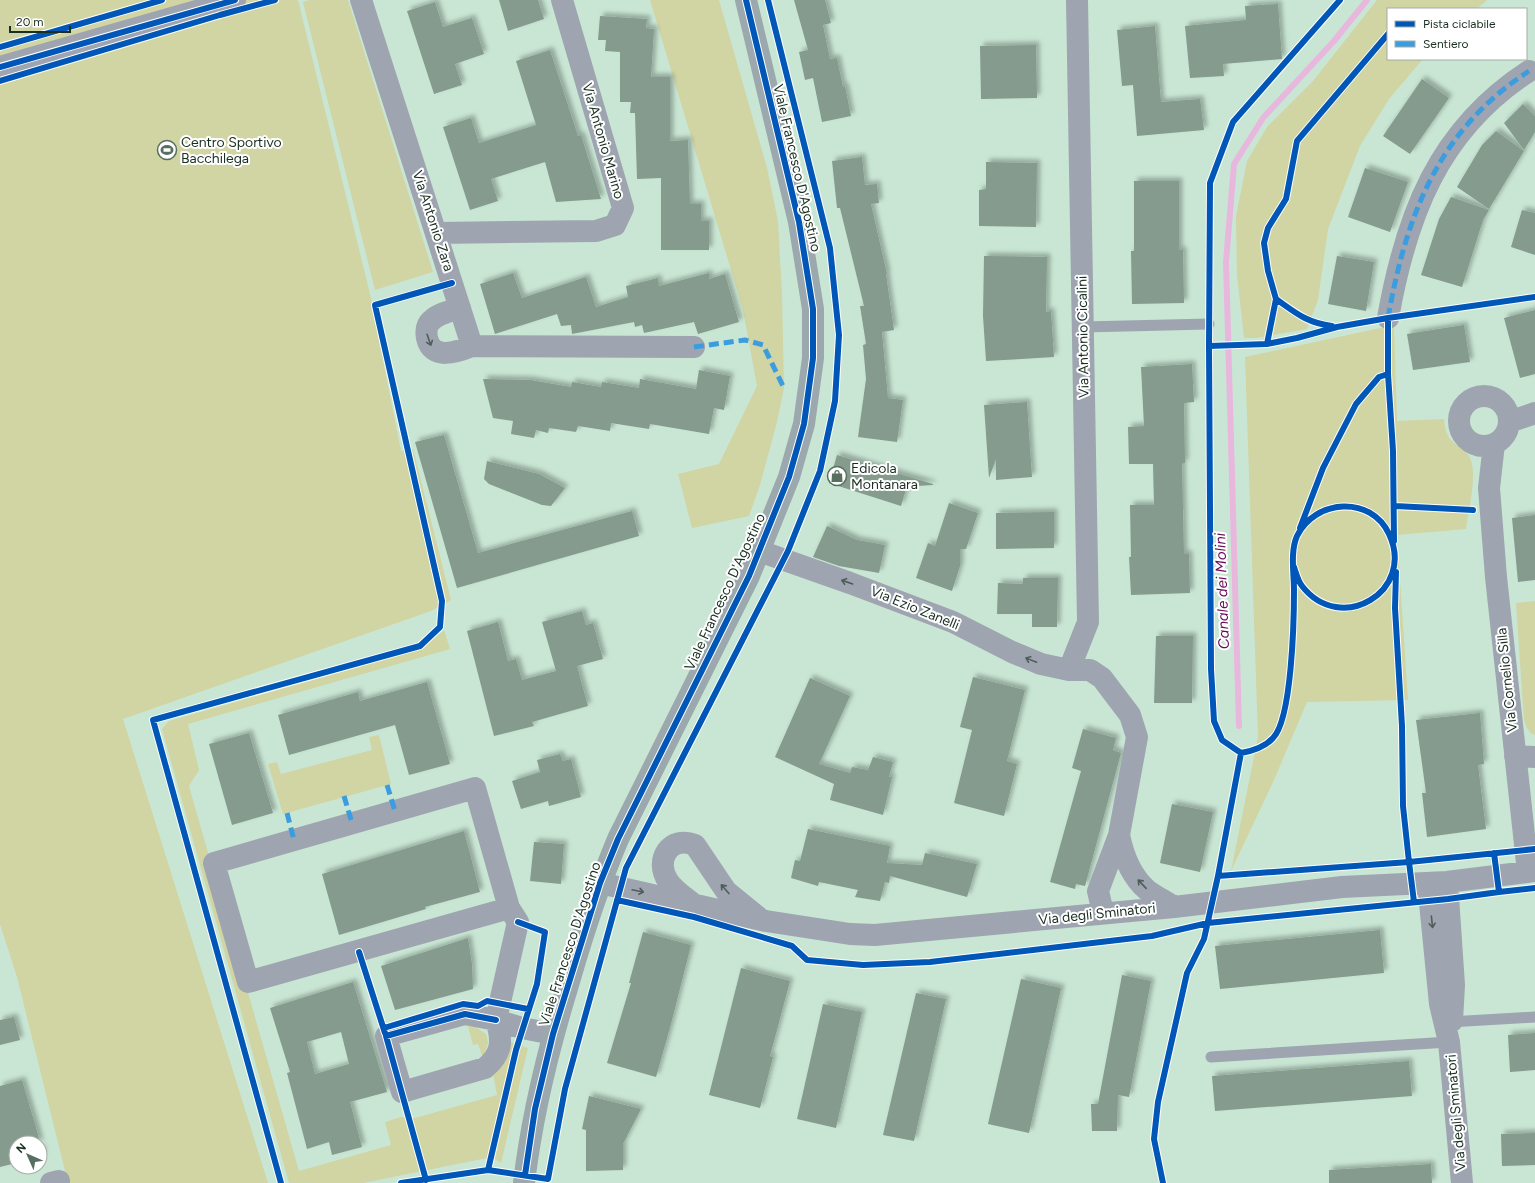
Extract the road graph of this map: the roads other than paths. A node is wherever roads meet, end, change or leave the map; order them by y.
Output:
1 (234, 0) edge
2 (360, 0) edge
3 (562, 0) edge
4 (746, 0) edge
5 (1077, 0) edge
6 (0, 67) edge
7 (1533, 73) edge
8 (437, 233) junction
9 (460, 308) junction
10 (1388, 318) dead end
11 (1209, 324) dead end
12 (1083, 327) junction
13 (472, 346) junction
14 (694, 347) dead end
15 (1533, 414) edge
16 (1507, 415) junction
17 (1485, 445) junction
18 (759, 551) junction
19 (1069, 670) junction
20 (1525, 756) edge
21 (1119, 835) junction
22 (1531, 871) edge
23 (1437, 882) junction
24 (600, 883) junction
25 (693, 904) junction
26 (1174, 907) junction
27 (509, 908) junction
28 (1103, 913) junction
29 (766, 921) junction
30 (1535, 1017) edge
31 (496, 1020) junction
32 (1449, 1029) junction
33 (553, 1034) junction
34 (1211, 1057) dead end
35 (525, 1179) edge
36 (1462, 1183) edge

1 - 6 street
2 - 8 street, Via Antonio Zara
3 - 8 street, Via Antonio Marino
4 - 18 main road, Viale Francesco D'Agostino
5 - 12 street, Via Antonio Cicalini
7 - 10 street
8 - 9 street, Via Antonio Zara
9 - 13 street, Via Antonio Zara
9 -> 13 street
11 - 12 lane
12 - 19 street, Via Antonio Cicalini
13 - 14 street
15 - 16 street
16 - 17 street
16 - 17 street
17 - 20 street, Via Cornelio Silla
19 -> 18 street, Via Ezio Zanelli
18 - 24 main road, Viale Francesco D'Agostino
19 - 21 street
20 - 22 street, Via Cornelio Silla
26 -> 21 street
21 - 28 street
22 - 23 street
23 - 26 street, Via degli Sminatori
23 - 32 street, Via degli Sminatori
24 -> 25 street, Via degli Sminatori
24 - 33 main road, Viale Francesco D'Agostino
25 - 29 street, Via degli Sminatori
29 -> 25 street, Via degli Sminatori
26 - 28 street, Via degli Sminatori
27 - 27 street, Viale Francesco D'Agostino
27 - 31 street, Viale Francesco D'Agostino
28 - 29 street, Via degli Sminatori
30 - 32 lane
31 - 31 street, Viale Francesco D'Agostino
31 - 33 street, Viale Francesco D'Agostino
32 - 34 lane
32 - 36 street, Via degli Sminatori
33 - 35 main road, Viale Francesco D'Agostino

